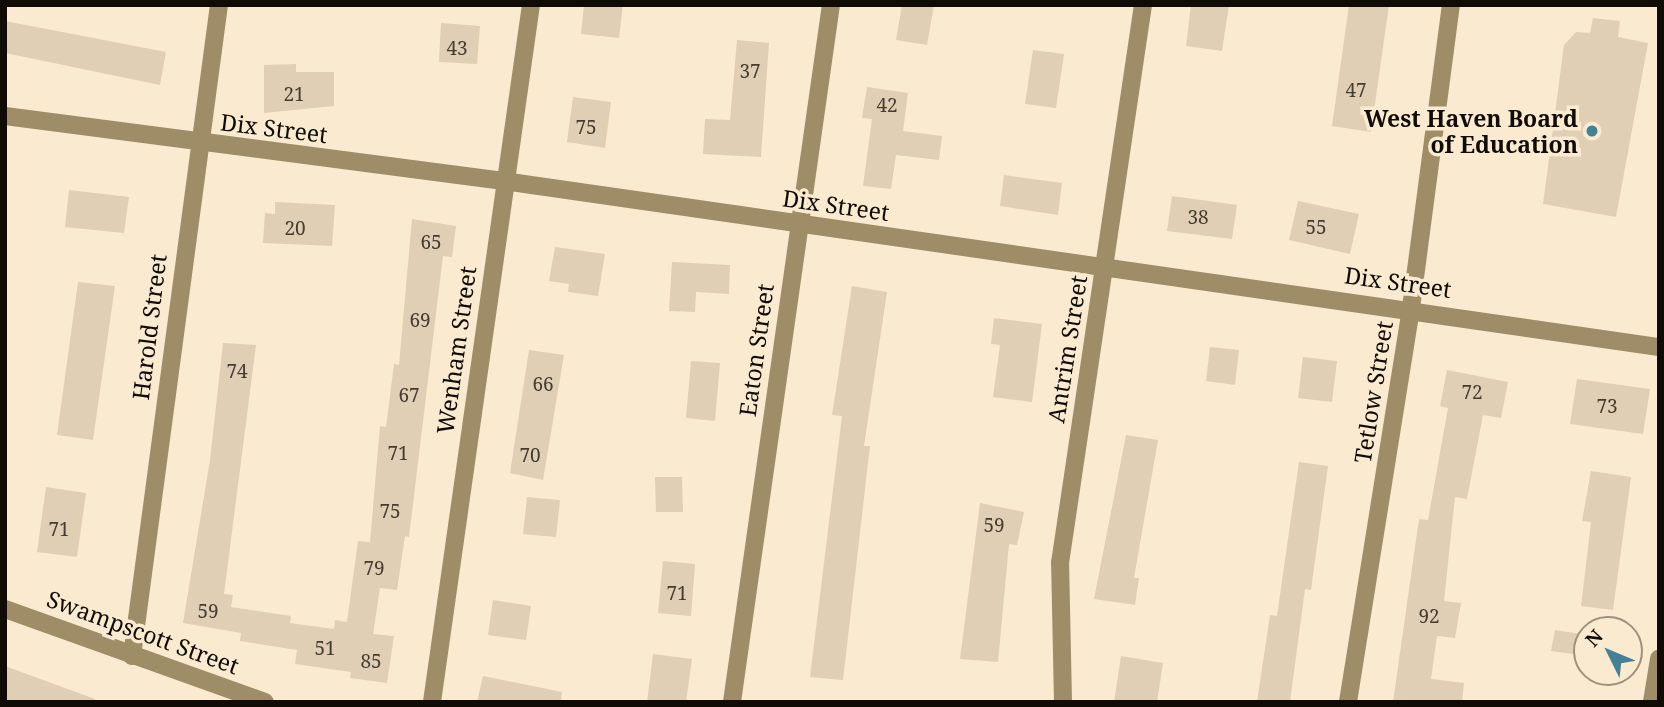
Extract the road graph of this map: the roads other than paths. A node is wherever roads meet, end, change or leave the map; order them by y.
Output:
1 (219, 5) edge
2 (531, 5) edge
3 (831, 5) edge
4 (1143, 5) edge
5 (1451, 5) edge
6 (5, 116) edge
7 (197, 143) junction
8 (504, 181) junction
9 (798, 225) junction
10 (1105, 267) junction
11 (1411, 308) junction
12 (1659, 347) edge
13 (5, 609) edge
14 (132, 656) junction
15 (1659, 659) edge
16 (1058, 701) edge
17 (265, 702) edge
18 (432, 702) edge
19 (732, 702) edge
20 (1348, 702) edge
21 (1652, 702) edge

1 - 7 street, Harold Street
2 - 8 street, Wenham Street
3 - 9 street, Eaton Street
4 - 10 street, Antrim Street
5 - 11 street, Tetlow Street
6 - 7 street, Dix Street
7 - 8 street, Dix Street
7 - 14 street, Harold Street
8 - 9 street, Dix Street
8 - 18 street, Wenham Street
9 - 10 street, Dix Street
9 - 19 street, Eaton Street
10 - 11 street, Dix Street
10 - 16 street, Antrim Street
11 - 12 street, Dix Street
11 - 20 street, Tetlow Street
13 - 14 street, Swampscott Street
14 - 17 street, Swampscott Street
15 - 21 street

